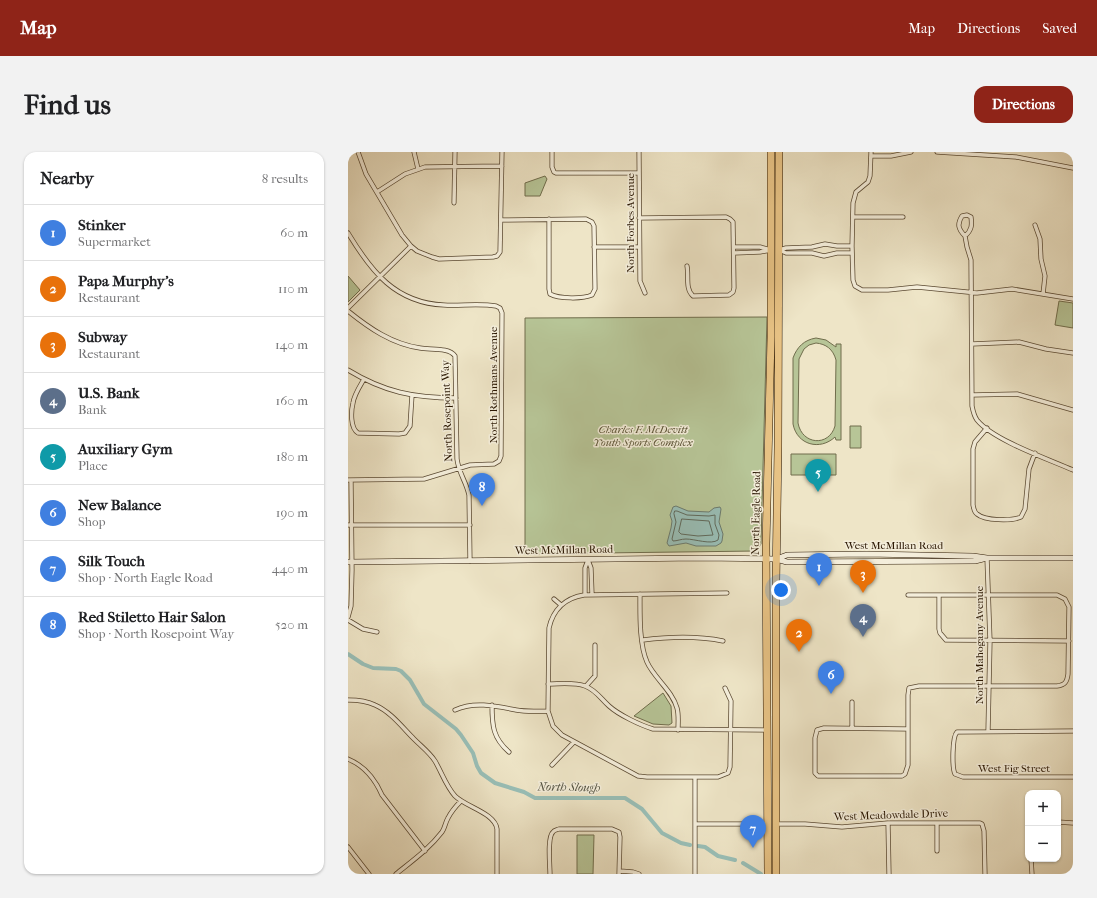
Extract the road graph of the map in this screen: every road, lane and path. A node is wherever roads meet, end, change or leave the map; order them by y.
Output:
1 (358, 152) edge
2 (414, 152) edge
3 (456, 152) edge
4 (502, 152) edge
5 (552, 152) edge
6 (639, 152) edge
7 (771, 152) edge
8 (779, 152) edge
9 (911, 152) edge
10 (937, 152) edge
11 (871, 154) edge
12 (456, 166) junction
13 (502, 166) junction
14 (1073, 168) edge
15 (418, 169) junction
16 (639, 174) junction
17 (377, 192) junction
18 (454, 202) dead end
19 (853, 217) junction
20 (903, 217) dead end
21 (639, 218) junction
22 (501, 220) junction
23 (548, 220) junction
24 (1035, 225) dead end
25 (348, 233) edge
26 (965, 236) junction
27 (411, 246) junction
28 (852, 246) junction
29 (594, 247) junction
30 (640, 247) junction
31 (734, 247) junction
32 (775, 250) junction
33 (734, 253) junction
34 (852, 253) junction
35 (688, 266) dead end
36 (380, 277) junction
37 (972, 292) junction
38 (645, 293) dead end
39 (1043, 294) junction
40 (1073, 299) edge
41 (348, 308) edge
42 (348, 311) edge
43 (972, 344) junction
44 (1073, 353) edge
45 (348, 370) edge
46 (364, 379) junction
47 (412, 395) junction
48 (972, 395) junction
49 (456, 398) junction
50 (1073, 410) edge
51 (987, 428) junction
52 (1035, 453) junction
53 (458, 469) junction
54 (1073, 470) edge
55 (349, 480) edge
56 (349, 525) edge
57 (470, 525) junction
58 (938, 556) junction
59 (988, 558) junction
60 (1073, 558) edge
61 (766, 559) junction
62 (776, 559) junction
63 (588, 560) junction
64 (470, 561) junction
65 (973, 561) junction
66 (350, 562) edge
67 (727, 593) dead end
68 (592, 594) junction
69 (640, 594) junction
70 (585, 595) junction
71 (908, 595) dead end
72 (939, 595) junction
73 (989, 595) junction
74 (554, 599) dead end
75 (560, 605) junction
76 (348, 618) edge
77 (376, 632) dead end
78 (643, 640) junction
79 (722, 641) dead end
80 (990, 641) junction
81 (1069, 641) junction
82 (595, 645) dead end
83 (548, 684) junction
84 (586, 686) junction
85 (989, 686) junction
86 (725, 688) dead end
87 (348, 700) edge
88 (852, 702) dead end
89 (492, 706) junction
90 (455, 710) dead end
91 (548, 711) junction
92 (852, 728) junction
93 (908, 729) junction
94 (678, 730) junction
95 (730, 730) junction
96 (768, 730) junction
97 (988, 731) junction
98 (1073, 731) edge
99 (574, 742) junction
100 (510, 752) dead end
101 (348, 759) edge
102 (552, 765) dead end
103 (695, 777) junction
104 (1073, 777) edge
105 (461, 801) junction
106 (768, 809) junction
107 (937, 822) junction
108 (1061, 822) edge
109 (888, 823) junction
110 (1073, 823) edge
111 (695, 824) junction
112 (768, 824) junction
113 (776, 824) junction
114 (776, 839) junction
115 (348, 847) edge
116 (425, 851) junction
117 (937, 851) dead end
118 (1031, 862) edge
119 (620, 873) edge
120 (369, 874) edge
121 (396, 874) edge
122 (497, 874) edge
123 (550, 874) edge
124 (638, 874) edge
125 (695, 874) edge
126 (768, 874) edge
127 (776, 874) edge
128 (889, 874) edge
129 (985, 874) edge
130 (1032, 874) edge

1 - 17 street
2 - 15 street
3 - 12 street
4 - 13 street
5 - 16 street
6 - 16 street, North Forbes Avenue
7 - 32 highway, North Eagle Road
8 - 32 highway, North Eagle Road
9 - 11 street
10 - 14 street
11 - 19 street
12 - 13 street
12 - 15 street
12 - 18 street
13 - 22 street
15 - 17 street
16 - 21 street, North Forbes Avenue
17 - 27 street
19 - 20 street
19 - 28 street
21 - 30 street, North Forbes Avenue
21 - 31 street
22 - 23 street
22 - 27 street
23 - 29 street
23 - 29 street
24 - 39 street
25 - 36 street
26 - 26 street
26 - 37 street
27 - 36 street
28 - 32 street
28 - 34 street
29 - 30 street
30 - 38 street, North Forbes Avenue
31 - 32 street
31 - 33 street
32 - 33 street
32 - 34 street
32 - 61 highway, North Eagle Road
32 - 62 highway, North Eagle Road
33 - 35 street
34 - 37 street
36 - 41 street
36 - 53 street, North Rothmans Avenue
37 - 39 street
37 - 43 street
39 - 40 street
42 - 49 street, North Rosepoint Way
43 - 44 street
43 - 48 street
45 - 46 street
46 - 47 street
46 - 47 street
47 - 49 street
48 - 50 street
48 - 51 street
49 - 53 street, North Rosepoint Way
51 - 52 street
51 - 52 street
52 - 54 street
53 - 55 street
53 - 57 street, North Rosepoint Way
55 - 56 street
56 - 57 street
56 - 66 street
57 - 64 street, North Rosepoint Way
58 - 59 main road, West McMillan Road
58 - 62 main road, West McMillan Road
58 - 65 main road
59 - 60 main road, West McMillan Road
59 - 65 main road, West McMillan Road
59 - 73 street, North Mahogany Avenue
61 - 62 main road, West McMillan Road
61 - 63 main road, West McMillan Road
61 - 96 highway, North Eagle Road
62 - 65 main road, West McMillan Road
62 - 113 highway, North Eagle Road
63 - 64 main road, West McMillan Road
63 - 68 street
63 - 70 street
64 - 66 main road, West McMillan Road
66 - 76 street
67 - 69 street
68 - 69 street
68 - 70 street
69 - 78 street
70 - 75 street
71 - 72 street
72 - 73 street
72 - 80 street
73 - 80 street, North Mahogany Avenue
73 - 81 street
74 - 75 street
75 - 83 street
76 - 77 street
78 - 79 street
78 - 94 street
80 - 81 street
80 - 85 street, North Mahogany Avenue
81 - 85 street
82 - 84 street
83 - 84 street
83 - 91 street
84 - 94 street
85 - 93 street
85 - 97 street, North Mahogany Avenue
86 - 95 street
87 - 105 street
88 - 92 street
89 - 90 street
89 - 91 street
89 - 100 street
91 - 99 street
92 - 93 street
92 - 93 street
94 - 95 street
95 - 96 street
95 - 103 street
96 - 106 highway, North Eagle Road
97 - 98 street
97 - 104 street, West Fig Street
99 - 102 street
99 - 103 street
101 - 116 street
103 - 111 street
105 - 116 street
105 - 122 street
106 - 112 highway, North Eagle Road
106 - 113 highway
107 - 109 street, West Meadowdale Drive
107 - 117 street
107 - 129 street, West Meadowdale Drive
108 - 110 street
109 - 113 street, West Meadowdale Drive
109 - 128 street
111 - 112 street
111 - 125 street
112 - 114 highway
112 - 126 highway, North Eagle Road
113 - 114 highway, North Eagle Road
114 - 127 highway, North Eagle Road
115 - 120 street
116 - 121 street
118 - 130 street
119 - 123 street
119 - 124 street

